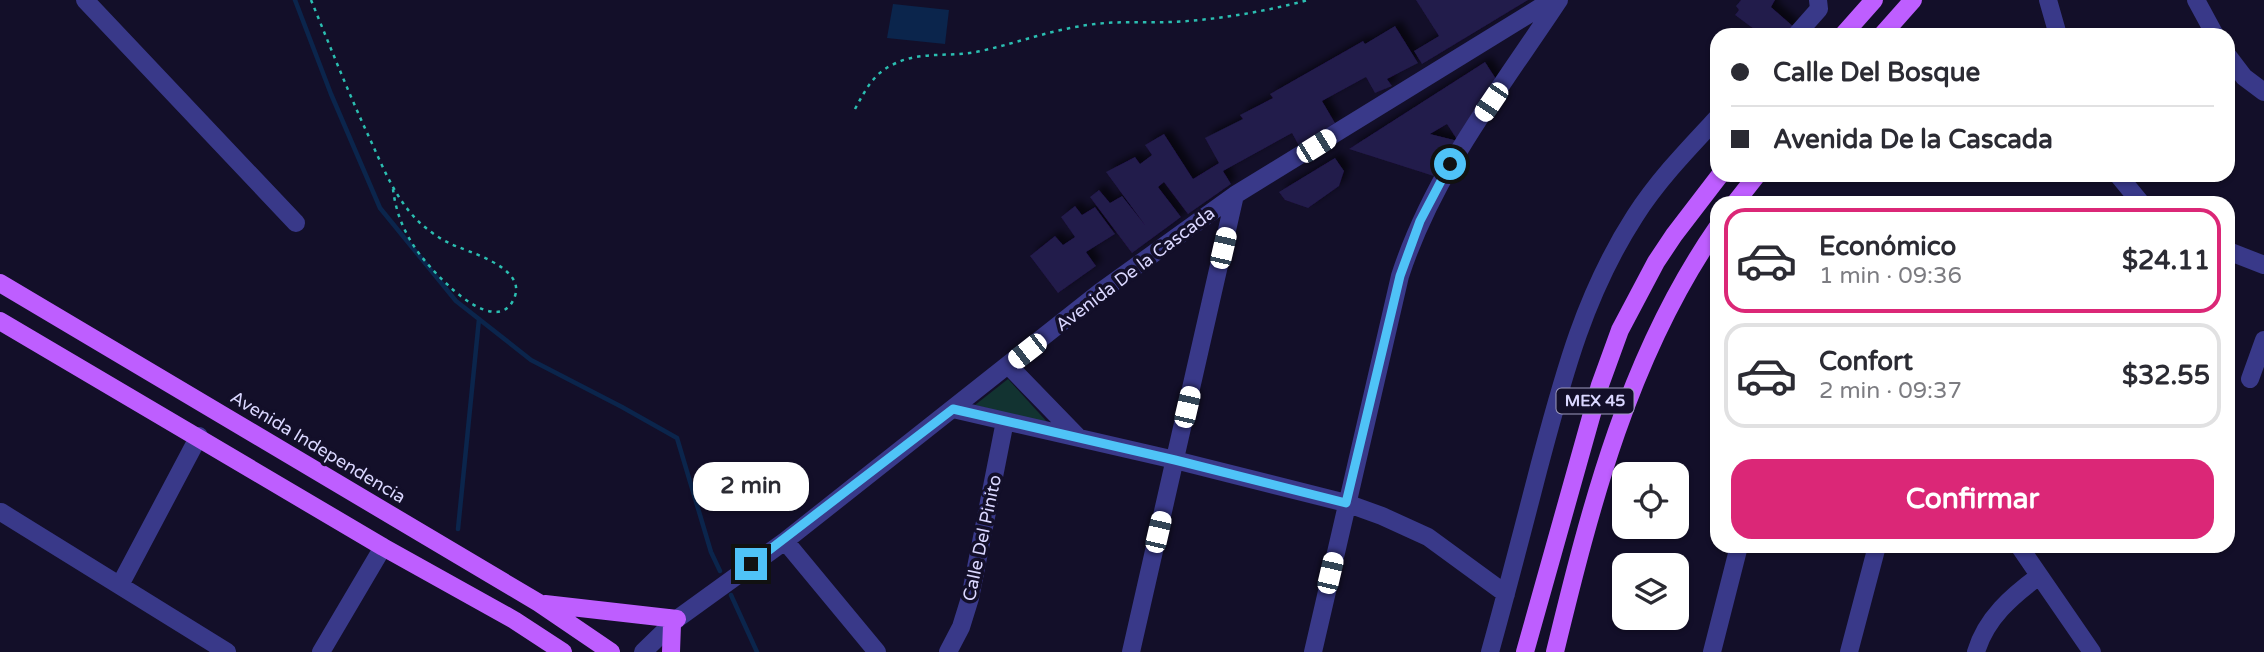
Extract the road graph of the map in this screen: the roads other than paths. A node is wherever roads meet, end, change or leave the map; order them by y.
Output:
1 (85, 0) edge
2 (1552, 0) edge
3 (1559, 0) edge
4 (1818, 0) edge
5 (1874, 0) edge
6 (1913, 0) edge
7 (2048, 0) edge
8 (2196, 0) edge
9 (1802, 28) edge
10 (1849, 28) edge
11 (1888, 28) edge
12 (2056, 28) edge
13 (2211, 28) edge
14 (2235, 65) edge
15 (2264, 92) edge
16 (1710, 125) edge
17 (1715, 182) edge
18 (2124, 182) edge
19 (1235, 195) junction
20 (2135, 196) edge
21 (296, 223) dead end
22 (1710, 238) edge
23 (1710, 251) edge
24 (2235, 254) edge
25 (1697, 256) junction
26 (2264, 265) edge
27 (0, 283) edge
28 (0, 320) edge
29 (2264, 340) edge
30 (1008, 365) junction
31 (2250, 379) dead end
32 (953, 409) junction
33 (1005, 421) junction
34 (199, 436) junction
35 (1079, 438) junction
36 (1175, 460) junction
37 (1346, 503) junction
38 (1, 512) edge
39 (785, 541) junction
40 (383, 547) junction
41 (1737, 553) edge
42 (1875, 553) edge
43 (2024, 553) edge
44 (2039, 576) junction
45 (120, 585) junction
46 (1506, 594) junction
47 (539, 603) junction
48 (675, 622) junction
49 (227, 652) edge
50 (321, 652) edge
51 (563, 652) edge
52 (611, 652) edge
53 (643, 652) edge
54 (671, 652) edge
55 (877, 652) edge
56 (948, 652) edge
57 (1131, 652) edge
58 (1313, 652) edge
59 (1490, 652) edge
60 (1525, 652) edge
61 (1555, 652) edge
62 (1712, 652) edge
63 (1849, 652) edge
64 (1976, 652) edge
65 (2092, 652) edge

1 - 21 street
2 - 19 street, Avenida De la Cascada
3 - 37 street
4 - 9 street
5 - 10 main road
6 - 11 main road
7 - 12 street
8 - 13 street
14 - 15 street
16 - 46 street
17 - 60 main road, MEX 45
18 - 20 street
19 - 30 street, Avenida De la Cascada
19 - 36 street
22 - 25 main road, MEX 45
23 - 25 street
24 - 26 street
25 - 61 main road, MEX 45
27 - 47 main road, Avenida Independencia
28 - 34 main road
29 - 31 street
30 - 32 street, Avenida De la Cascada
30 - 35 street
32 - 33 street
32 - 39 street, Avenida De la Cascada
33 - 35 street
33 - 56 street, Calle Del Pinito
34 - 40 main road
34 - 45 street
35 - 36 street
36 - 37 street
36 - 57 street
37 - 46 street
37 - 58 street
38 - 45 street
39 - 48 street, Avenida De la Cascada
39 - 55 street
40 - 50 street
40 - 51 main road
41 - 62 street
42 - 63 street
43 - 44 street
44 - 64 street
44 - 65 street
45 - 49 street
46 - 59 street
47 - 48 main road
47 - 52 main road, Avenida Independencia
48 - 53 street, Avenida De la Cascada
48 - 54 main road

